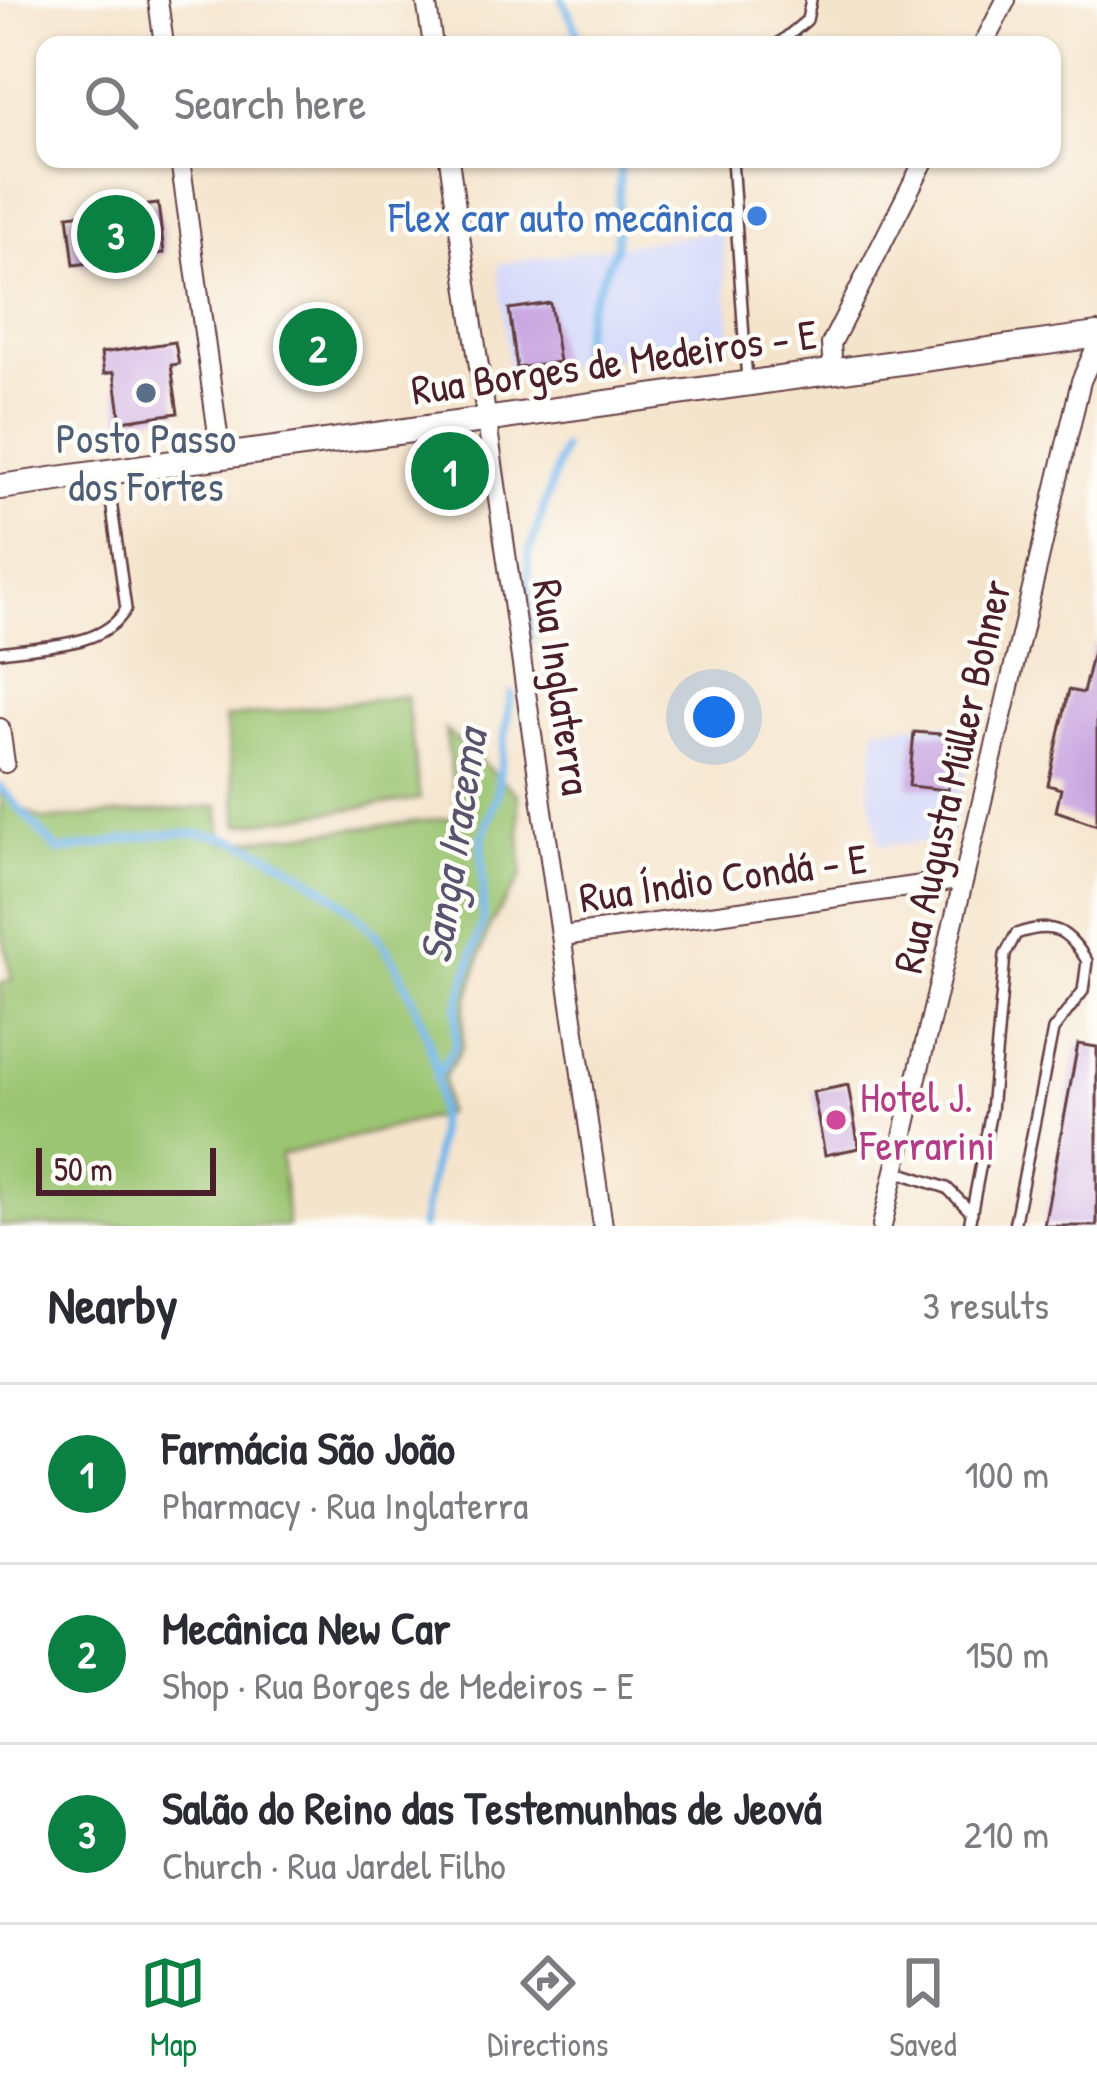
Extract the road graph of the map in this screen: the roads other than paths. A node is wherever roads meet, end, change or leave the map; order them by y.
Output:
1 (158, 0) edge
2 (426, 0) edge
3 (812, 0) edge
4 (1006, 0) edge
5 (163, 36) edge
6 (432, 36) edge
7 (788, 36) edge
8 (988, 36) edge
9 (181, 168) edge
10 (450, 168) edge
11 (734, 168) edge
12 (920, 168) edge
13 (1097, 335) edge
14 (1097, 345) edge
15 (832, 370) junction
16 (747, 382) junction
17 (486, 418) junction
18 (221, 456) junction
19 (107, 472) junction
20 (0, 487) edge
21 (0, 652) edge
22 (0, 728) edge
23 (5, 763) dead end
24 (964, 880) junction
25 (563, 936) junction
26 (895, 1172) junction
27 (971, 1214) junction
28 (603, 1226) edge
29 (882, 1226) edge
30 (969, 1226) edge
31 (1015, 1226) edge

1 - 5 street
2 - 6 street
3 - 7 lane
4 - 8 street
9 - 18 street
10 - 17 street, Rua Inglaterra
11 - 16 lane
12 - 15 street
13 - 15 street, Rua Borges de Medeiros - E
14 - 24 street, Rua Augusta Müller Bohner
15 - 16 street, Rua Borges de Medeiros - E
16 - 17 street, Rua Borges de Medeiros - E
17 - 18 street, Rua Borges de Medeiros - E
17 - 25 street, Rua Inglaterra
18 - 19 street, Rua Borges de Medeiros - E
19 - 20 street, Rua Borges de Medeiros - E
19 - 21 lane
22 - 23 street
24 - 25 street, Rua Índio Condá - E
24 - 26 street, Rua Augusta Müller Bohner
25 - 28 street, Rua Inglaterra
26 - 27 lane
26 - 29 street, Rua Augusta Müller Bohner
27 - 30 lane
27 - 31 lane

